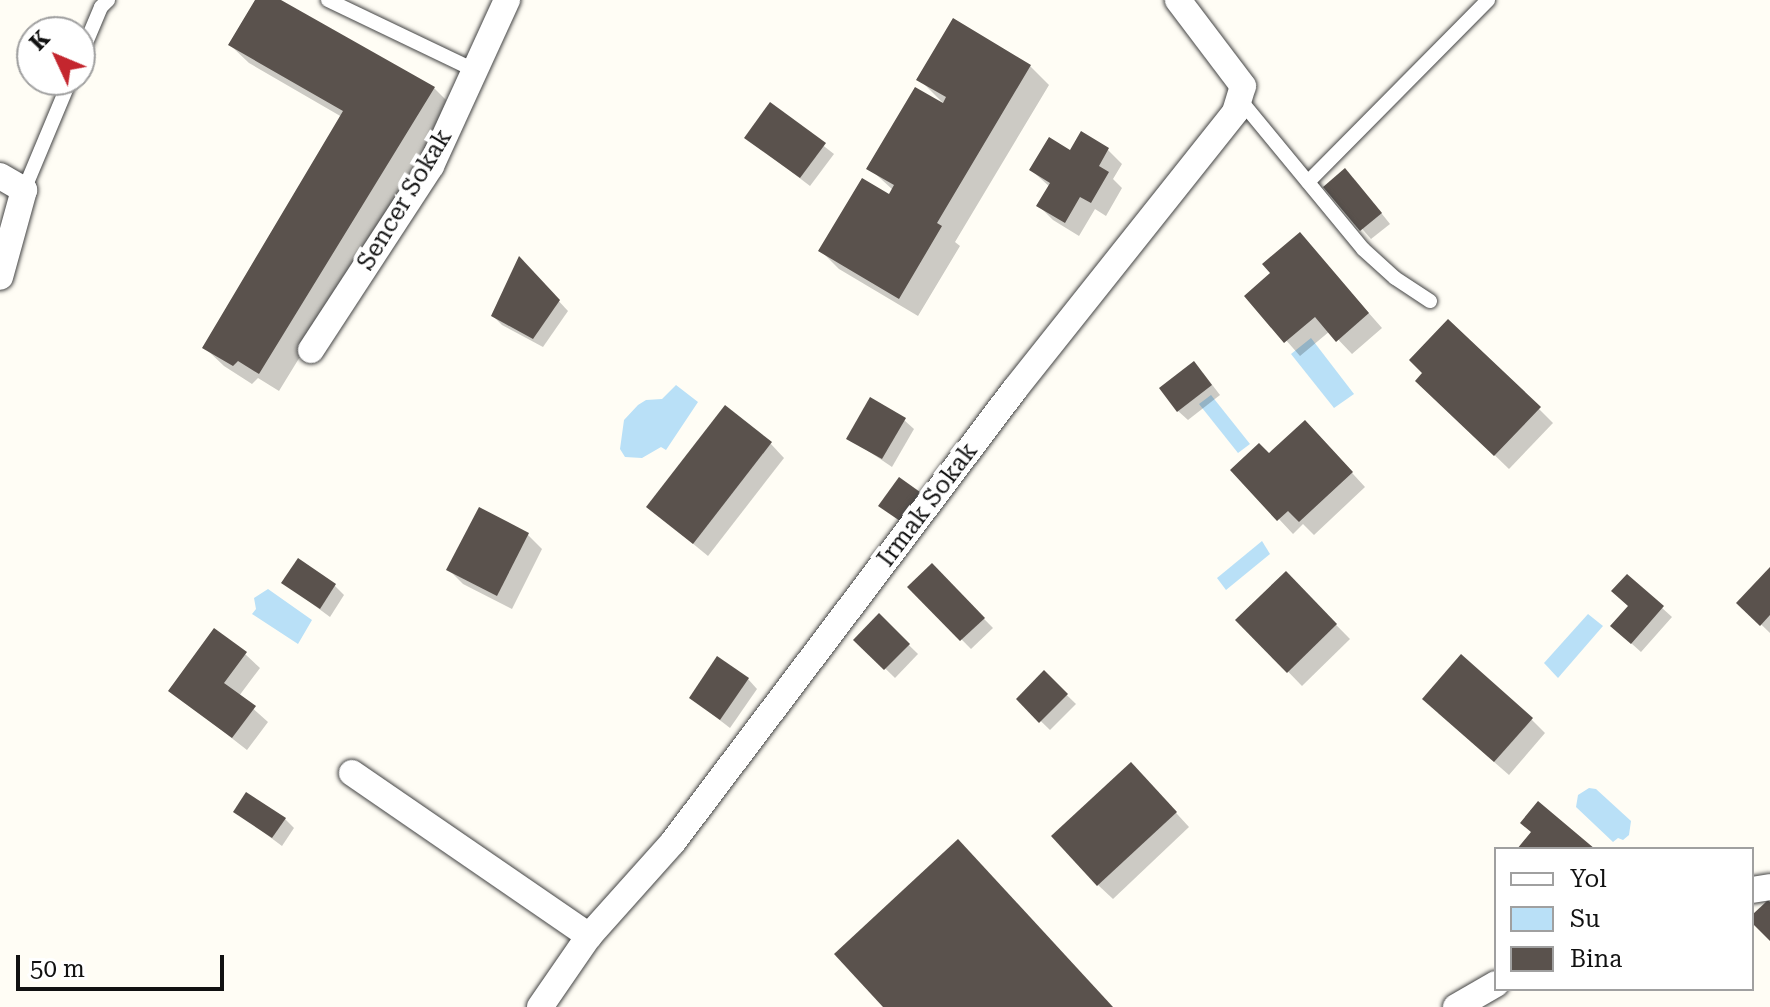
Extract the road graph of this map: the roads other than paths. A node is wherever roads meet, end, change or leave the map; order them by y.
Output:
1 (108, 0) edge
2 (328, 0) edge
3 (507, 0) edge
4 (1178, 0) edge
5 (1488, 0) edge
6 (96, 19) edge
7 (476, 71) junction
8 (63, 96) edge
9 (1241, 101) junction
10 (0, 176) edge
11 (1308, 182) junction
12 (24, 190) junction
13 (0, 277) edge
14 (1430, 301) dead end
15 (311, 350) dead end
16 (352, 773) dead end
17 (589, 936) junction
18 (1494, 985) edge
19 (540, 1007) edge
20 (1456, 1007) edge

1 - 6 lane
2 - 7 lane
3 - 7 street, Sencer Sokak
4 - 9 street
5 - 11 lane
7 - 15 street, Sencer Sokak
8 - 12 lane
9 - 11 lane
9 - 17 street, Irmak Sokak
10 - 12 street
11 - 14 lane
12 - 13 street
16 - 17 street
17 - 19 street, Irmak Sokak
18 - 20 street

